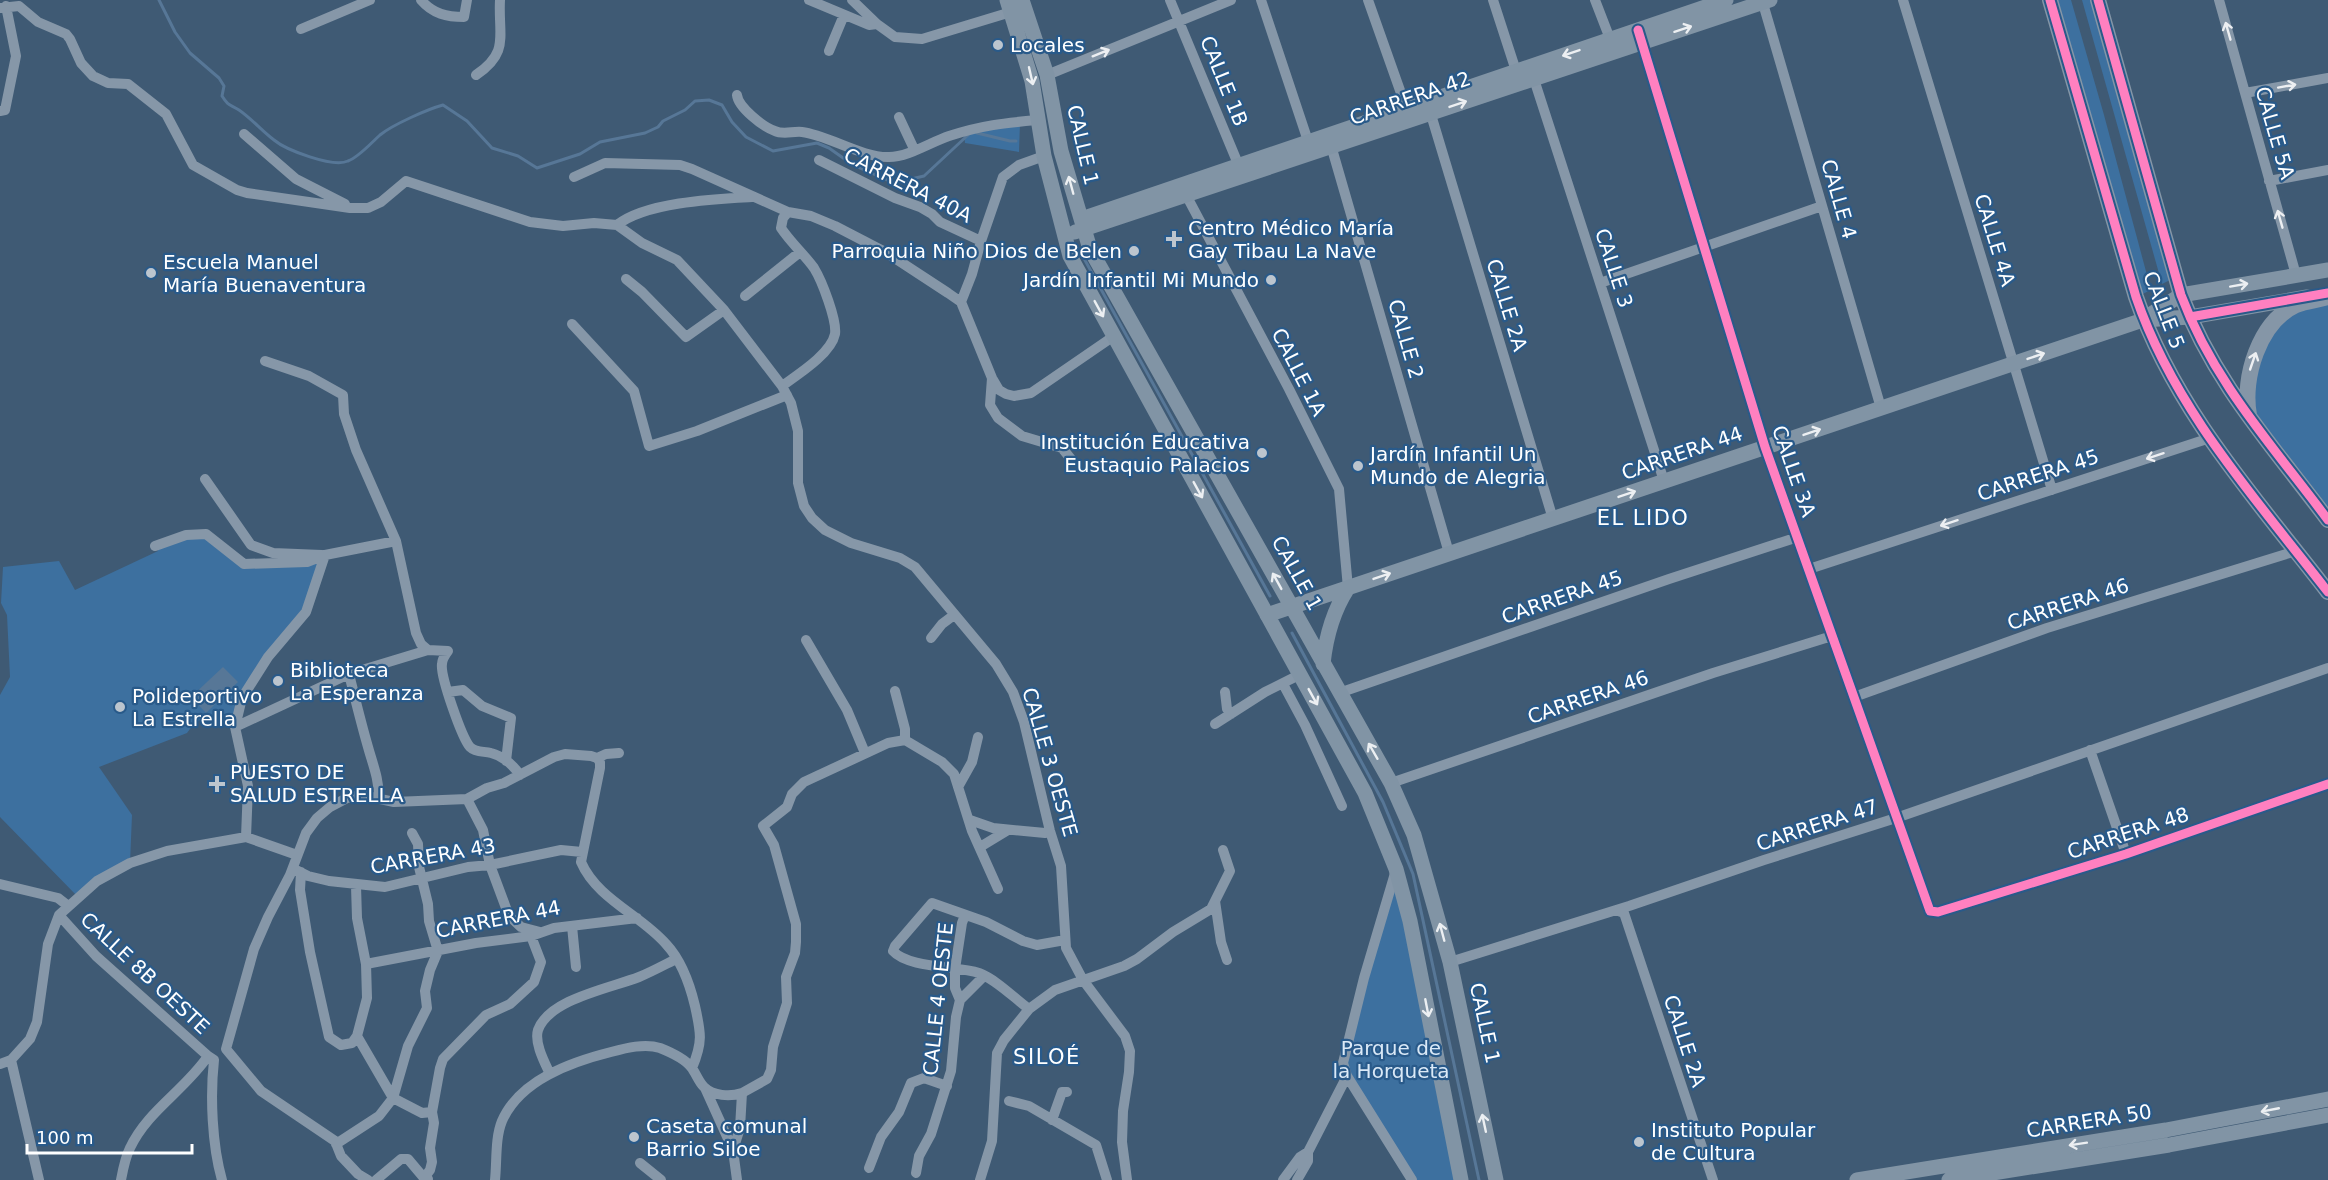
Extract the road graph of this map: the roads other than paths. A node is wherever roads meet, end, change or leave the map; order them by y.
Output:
1 (370, 0) edge
2 (421, 0) edge
3 (467, 0) edge
4 (500, 0) edge
5 (809, 0) edge
6 (852, 0) edge
7 (1022, 0) edge
8 (1170, 0) edge
9 (1231, 0) edge
10 (1261, 0) edge
11 (1368, 0) edge
12 (1493, 0) edge
13 (1595, 0) edge
14 (1726, 0) edge
15 (1903, 0) edge
16 (2050, 0) edge
17 (2098, 0) edge
18 (2219, 0) edge
19 (1765, 1) edge
20 (1009, 6) edge
21 (3, 7) edge
22 (844, 15) junction
23 (1180, 21) junction
24 (877, 24) junction
25 (301, 29) dead end
26 (1640, 36) junction
27 (1613, 45) junction
28 (829, 51) dead end
29 (476, 75) dead end
30 (1047, 75) junction
31 (1525, 75) junction
32 (2328, 78) edge
33 (2245, 93) junction
34 (737, 95) dead end
35 (1429, 107) junction
36 (0, 111) edge
37 (1408, 114) junction
38 (900, 117) dead end
39 (1038, 120) junction
40 (244, 134) dead end
41 (1330, 141) junction
42 (1310, 147) junction
43 (914, 149) junction
44 (1044, 156) junction
45 (819, 160) dead end
46 (2328, 170) edge
47 (1241, 171) junction
48 (574, 177) dead end
49 (2270, 181) junction
50 (1183, 190) junction
51 (752, 197) junction
52 (1822, 206) junction
53 (350, 208) junction
54 (789, 212) junction
55 (1082, 224) junction
56 (617, 225) junction
57 (1062, 231) junction
58 (981, 242) junction
59 (1704, 247) junction
60 (800, 252) junction
61 (2328, 270) edge
62 (2296, 275) junction
63 (626, 279) dead end
64 (1600, 283) junction
65 (2181, 295) junction
66 (2328, 295) edge
67 (745, 296) dead end
68 (961, 302) junction
69 (724, 310) junction
70 (2190, 317) junction
71 (2144, 320) junction
72 (572, 324) dead end
73 (1114, 336) junction
74 (265, 361) dead end
75 (2014, 364) junction
76 (992, 378) junction
77 (784, 391) junction
78 (1881, 408) junction
79 (2249, 418) junction
80 (2210, 438) junction
81 (1765, 447) junction
82 (1071, 459) dead end
83 (205, 479) dead end
84 (1664, 481) junction
85 (2052, 490) junction
86 (1553, 519) junction
87 (2328, 520) edge
88 (1798, 537) junction
89 (396, 540) junction
90 (155, 546) dead end
91 (2296, 552) junction
92 (1449, 553) junction
93 (325, 555) junction
94 (1809, 569) junction
95 (1348, 588) junction
96 (2328, 592) edge
97 (1291, 606) junction
98 (954, 615) junction
99 (1267, 615) junction
100 (1832, 636) junction
101 (931, 638) dead end
102 (806, 640) dead end
103 (428, 650) junction
104 (1323, 664) junction
105 (2328, 668) edge
106 (349, 674) junction
107 (1301, 675) junction
108 (1283, 684) junction
109 (895, 691) dead end
110 (448, 692) junction
111 (1225, 692) dead end
112 (1339, 693) junction
113 (1854, 697) junction
114 (1230, 714) junction
115 (1215, 724) dead end
116 (235, 727) junction
117 (978, 737) dead end
118 (905, 740) junction
119 (2090, 750) junction
120 (619, 753) dead end
121 (865, 753) junction
122 (597, 758) junction
123 (506, 761) junction
124 (520, 775) junction
125 (1391, 783) junction
126 (2328, 784) edge
127 (958, 787) junction
128 (379, 798) junction
129 (462, 800) junction
130 (1342, 806) dead end
131 (1896, 818) junction
132 (970, 820) junction
133 (1008, 830) junction
134 (1050, 831) junction
135 (412, 833) dead end
136 (246, 837) junction
137 (980, 847) junction
138 (1222, 850) dead end
139 (582, 852) junction
140 (2126, 854) junction
141 (297, 855) junction
142 (490, 865) junction
143 (1396, 869) junction
144 (297, 870) junction
145 (422, 879) junction
146 (0, 884) edge
147 (356, 886) junction
148 (998, 889) dead end
149 (1215, 901) junction
150 (68, 906) junction
151 (1623, 910) junction
152 (1938, 912) joint
153 (58, 915) junction
154 (965, 915) junction
155 (637, 918) junction
156 (572, 926) junction
157 (536, 934) junction
158 (1065, 940) junction
159 (438, 951) junction
160 (676, 959) junction
161 (1227, 960) dead end
162 (1450, 962) junction
163 (366, 964) junction
164 (576, 967) dead end
165 (956, 969) junction
166 (984, 976) junction
167 (1083, 980) junction
168 (960, 1000) junction
169 (1029, 1010) junction
170 (357, 1036) junction
171 (226, 1049) junction
172 (211, 1058) junction
173 (11, 1060) junction
174 (0, 1064) edge
175 (692, 1068) junction
176 (550, 1074) junction
177 (1347, 1076) junction
178 (946, 1086) junction
179 (705, 1088) junction
180 (1067, 1092) dead end
181 (394, 1093) junction
182 (742, 1094) junction
183 (2328, 1100) edge
184 (1010, 1101) dead end
185 (2328, 1115) edge
186 (433, 1118) junction
187 (1052, 1120) junction
188 (336, 1144) junction
189 (734, 1150) junction
190 (1308, 1152) junction
191 (640, 1163) dead end
192 (869, 1168) dead end
193 (916, 1173) dead end
194 (428, 1179) edge
195 (39, 1180) edge
196 (121, 1180) edge
197 (222, 1180) edge
198 (368, 1180) edge
199 (376, 1180) edge
200 (495, 1180) edge
201 (661, 1180) edge
202 (737, 1180) edge
203 (980, 1180) edge
204 (1107, 1180) edge
205 (1127, 1180) edge
206 (1283, 1180) edge
207 (1297, 1180) edge
208 (1412, 1180) edge
209 (1461, 1180) edge
210 (1496, 1180) edge
211 (1713, 1180) edge
212 (1857, 1180) edge
213 (1949, 1180) edge

1 - 25 street
2 - 3 street
4 - 29 street
5 - 22 street
6 - 24 street
7 - 30 main road, CALLE 1
8 - 23 street, CALLE 1B
9 - 23 street
10 - 42 street
11 - 37 street
12 - 31 street, CALLE 3
13 - 27 street
14 - 26 main road, CARRERA 42
15 - 75 street, CALLE 4A
16 - 71 main road, CALLE 5
17 - 65 main road, CALLE 5
33 -> 18 street, CALLE 5A
26 -> 19 main road, CARRERA 42
19 - 52 street, CALLE 4
20 - 24 street
20 -> 39 main road, CALLE 1
21 - 36 street
21 - 53 street
22 - 24 street
22 - 28 street
30 -> 23 street
23 - 47 street, CALLE 1B
26 - 27 main road, CARRERA 42
26 - 59 street, CALLE 3A
27 - 31 main road, CARRERA 42
55 -> 30 main road, CALLE 1
31 - 35 main road, CARRERA 42
31 - 64 street, CALLE 3
33 -> 32 street
33 - 49 street, CALLE 5A
34 - 43 street
35 - 37 main road, CARRERA 42
35 - 86 street, CALLE 2A
37 - 41 main road, CARRERA 42
38 - 43 street
39 - 43 street
39 - 44 main road, CALLE 1
40 - 53 street
41 - 42 main road, CARRERA 42
41 - 92 street, CALLE 2
42 - 47 main road, CARRERA 42
44 - 57 main road, CALLE 1
44 - 58 street
45 - 58 street, CARRERA 40A
46 - 49 street
47 - 50 main road, CARRERA 42
48 - 51 street
62 -> 49 street, CALLE 5A
50 - 55 main road, CARRERA 42
50 - 95 street, CALLE 1A
51 - 54 street
51 - 56 street
52 - 59 street
52 - 78 street, CALLE 4
53 - 56 street
54 - 60 street
54 - 68 street
55 - 57 main road, CARRERA 42
97 -> 55 main road, CALLE 1
56 - 69 street, CALLE 3 OESTE
57 -> 73 main road, CALLE 1
58 - 68 street
59 - 64 street
59 - 81 street, CALLE 3A
60 - 67 street
60 - 77 street
61 - 62 main road, CARRERA 44
65 -> 62 main road, CARRERA 44
63 - 69 street
64 - 84 street, CALLE 3
65 - 70 main road, CALLE 5
65 - 71 main road, CARRERA 44
66 - 70 main road, CARRERA 44
79 -> 66 main road
68 - 76 street
69 - 77 street, CALLE 3 OESTE
70 - 71 main road, CARRERA 44
70 - 79 main road, CALLE 5
75 -> 71 main road, CARRERA 44
71 - 80 main road, CALLE 5
72 - 77 street
73 - 76 street
73 -> 99 main road, CALLE 1
74 - 89 street
75 - 78 main road, CARRERA 44
75 - 85 street, CALLE 4A
76 - 82 street
77 - 98 street, CALLE 3 OESTE
81 -> 78 main road, CARRERA 44
79 - 87 main road, CALLE 5
80 -> 85 street, CARRERA 45
80 - 91 main road, CALLE 5
81 - 84 main road, CARRERA 44
81 - 88 street, CALLE 3A
83 - 93 street
86 -> 84 main road, CARRERA 44
85 -> 94 street, CARRERA 45
86 - 92 main road, CARRERA 44
88 - 94 street, CALLE 3A
88 - 112 street, CARRERA 45
89 - 93 street
89 - 103 street
90 - 93 street
91 - 96 main road, CALLE 5
91 - 113 street, CARRERA 46
95 -> 92 main road, CARRERA 44
93 - 116 street
94 - 100 street, CALLE 3A
95 - 97 main road, CARRERA 44
95 - 104 main road
97 - 99 main road, CARRERA 44
97 - 104 main road, CALLE 1
98 - 101 street
98 - 134 street, CALLE 3 OESTE
99 - 107 main road, CALLE 1
100 - 113 street, CALLE 3A
100 - 125 street, CARRERA 46
102 - 121 street
103 - 106 street
103 - 110 street
104 - 112 main road, CALLE 1
105 - 119 street, CARRERA 47
106 - 116 street
106 - 128 street
107 - 108 street
107 -> 143 main road, CALLE 1
108 - 114 street
108 - 130 street
109 - 118 street
110 - 123 street
110 - 123 street
111 - 114 street
125 -> 112 main road, CALLE 1
113 - 131 street, CALLE 3A
114 - 115 street
116 - 136 street
117 - 127 street
118 - 121 street
118 - 127 street
119 - 131 street, CARRERA 47
119 - 140 street
120 - 122 street
121 - 182 street
122 - 124 street
122 - 139 street
123 - 124 street
124 - 129 street
162 -> 125 main road, CALLE 1
126 - 140 street, CARRERA 48
127 - 132 street
128 - 129 street
128 - 141 street
129 - 142 street
131 - 151 street, CARRERA 47
131 - 152 street, CALLE 3A
132 - 133 street
132 - 137 street
133 - 134 street
133 - 137 street
134 - 158 street, CALLE 3 OESTE
135 - 145 street
136 - 141 street
136 - 150 street
137 - 148 street
138 - 149 street
139 - 142 street, CARRERA 43
139 - 155 street
140 - 152 street, CARRERA 48
141 - 144 street
142 - 145 street, CARRERA 43
142 - 157 street
143 - 177 street
143 -> 209 main road, CALLE 1
144 - 147 street, CARRERA 43
144 - 170 street
144 - 171 street
145 - 147 street, CARRERA 43
145 - 159 street
146 - 150 street
147 - 163 street
149 - 161 street
149 - 167 street
150 - 153 street
151 - 162 street, CARRERA 47
151 - 211 street, CALLE 2A
153 - 172 street, CALLE 8B OESTE
153 - 173 street
154 - 158 street
154 - 165 street, CALLE 4 OESTE
154 - 165 street
155 - 156 street, CARRERA 44
155 - 160 street
156 - 157 street, CARRERA 44
156 - 164 street
157 - 159 street, CARRERA 44
157 - 186 street
158 - 167 street, CALLE 3 OESTE
159 - 163 street, CARRERA 44
159 - 181 street
160 - 175 street
160 - 176 street
210 -> 162 main road, CALLE 1
163 - 170 street
165 - 166 street
165 - 168 street, CALLE 4 OESTE
166 - 168 street
166 - 169 street
167 - 169 street
167 - 205 street, CALLE 3 OESTE
168 - 178 street, CALLE 4 OESTE
169 - 203 street
170 - 181 street
171 - 172 street
171 - 188 street
172 - 196 street
172 - 197 street, CALLE 8B OESTE
173 - 174 street
173 - 195 street
175 - 176 street
175 - 179 street
176 - 200 street
177 - 190 street
177 - 208 street
178 - 192 street
178 - 193 street, CALLE 4 OESTE
179 - 182 street
179 - 189 street
180 - 187 street
181 - 186 street
181 - 188 street
182 - 189 street
183 -> 212 main road, CARRERA 50
184 - 187 street
185 - 213 main road, CARRERA 50
186 - 194 street
187 - 204 street
188 - 198 street
189 - 202 street
190 - 206 street
190 - 207 street
191 - 201 street
194 - 199 street

